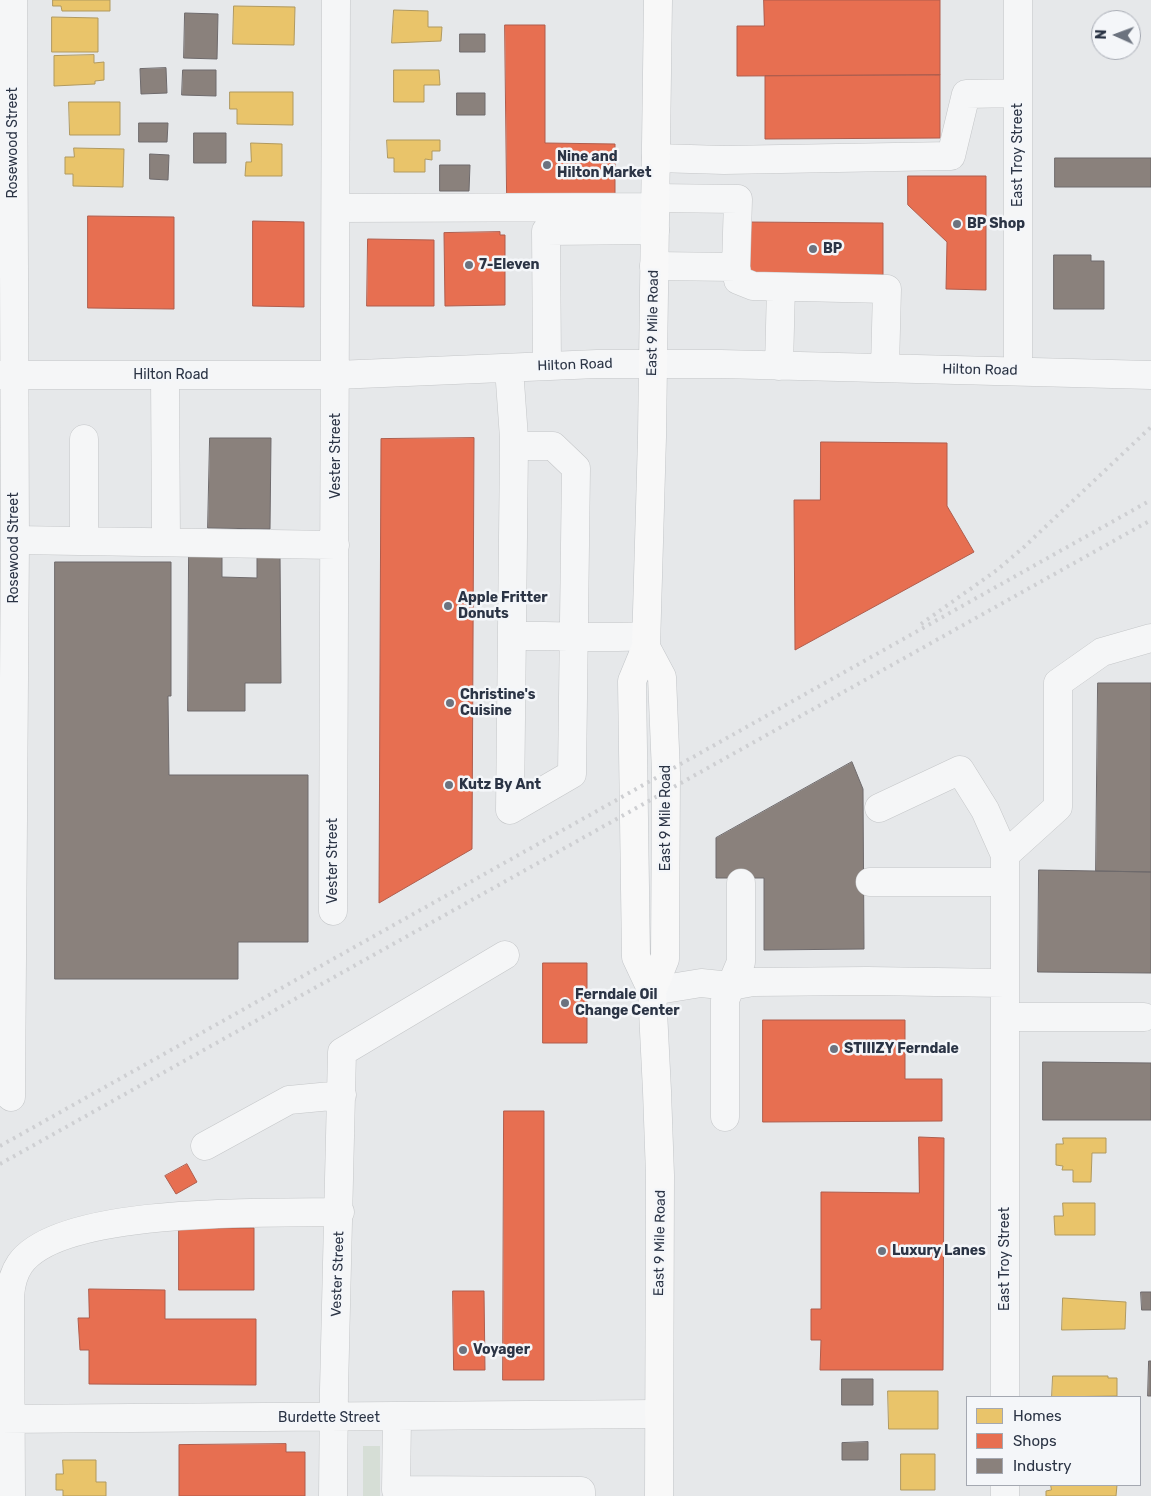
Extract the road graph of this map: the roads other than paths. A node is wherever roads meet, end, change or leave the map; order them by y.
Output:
1 (13, 0) edge
2 (336, 0) edge
3 (658, 0) edge
4 (1018, 0) edge
5 (1018, 93) junction
6 (656, 158) junction
7 (336, 208) junction
8 (655, 211) junction
9 (654, 266) junction
10 (736, 267) junction
11 (780, 286) junction
12 (652, 364) junction
13 (547, 366) junction
14 (779, 366) junction
15 (509, 368) junction
16 (885, 368) junction
17 (1018, 370) junction
18 (165, 375) junction
19 (336, 375) junction
20 (1151, 375) edge
21 (6, 376) edge
22 (84, 439) dead end
23 (514, 446) junction
24 (15, 540) junction
25 (84, 541) junction
26 (166, 542) junction
27 (335, 545) junction
28 (574, 635) junction
29 (512, 636) junction
30 (1151, 638) edge
31 (645, 642) junction
32 (879, 808) dead end
33 (1005, 855) junction
34 (7, 871) edge
35 (870, 882) dead end
36 (1005, 882) junction
37 (741, 883) dead end
38 (333, 911) dead end
39 (505, 955) dead end
40 (1005, 983) junction
41 (731, 986) junction
42 (652, 991) junction
43 (1005, 1017) junction
44 (1144, 1017) dead end
45 (342, 1095) junction
46 (11, 1097) dead end
47 (725, 1117) dead end
48 (205, 1146) dead end
49 (340, 1212) junction
50 (6, 1281) edge
51 (5, 1350) edge
52 (1005, 1396) edge
53 (658, 1414) junction
54 (334, 1417) junction
55 (397, 1418) junction
56 (5, 1419) edge
57 (396, 1493) edge
58 (513, 1494) edge
59 (10, 1496) edge
60 (333, 1496) edge
61 (581, 1496) edge
62 (659, 1496) edge

1 - 21 street, Rosewood Street
2 - 7 street, Vester Street
3 - 6 main road, East 9 Mile Road
4 - 5 street, East Troy Street
5 - 6 street
5 - 17 street, East Troy Street
6 - 8 main road, East 9 Mile Road
7 - 8 street
7 - 19 street, Vester Street
8 - 9 main road, East 9 Mile Road
8 - 10 street
8 - 13 street
9 - 10 street
9 - 12 main road, East 9 Mile Road
10 - 11 street
11 - 14 street
11 - 16 street
12 - 13 street, Hilton Road
12 - 14 street, Hilton Road
12 - 31 main road, East 9 Mile Road
13 - 15 street, Hilton Road
14 - 16 street, Hilton Road
15 - 19 street, Hilton Road
15 - 23 street
16 - 17 street, Hilton Road
17 - 20 street, Hilton Road
18 - 19 street, Hilton Road
18 - 21 street, Hilton Road
18 - 26 street
19 - 27 street, Vester Street
21 - 24 street, Rosewood Street
22 - 25 street
23 - 28 street
23 - 29 street
24 - 25 street
24 - 34 street, Rosewood Street
25 - 26 street
26 - 27 street
27 - 38 street, Vester Street
28 - 29 street
28 - 29 street
28 - 31 street
30 - 33 street
31 - 42 main road, East 9 Mile Road
32 - 33 street
33 - 36 street, East Troy Street
34 - 46 street, Rosewood Street
35 - 36 street
36 - 40 street, East Troy Street
37 - 41 street
39 - 45 street, Vester Street
40 - 41 street
40 - 43 street, East Troy Street
41 - 42 street
41 - 47 street
42 - 53 main road, East 9 Mile Road
43 - 44 street
43 - 52 street, East Troy Street
45 - 48 street
45 - 49 street, Vester Street
49 - 50 street
49 - 54 street, Vester Street
50 - 51 street
51 - 56 street
53 - 55 street, Burdette Street
53 - 62 main road, East 9 Mile Road
54 - 55 street, Burdette Street
54 - 56 street, Burdette Street
54 - 60 street, Vester Street
55 - 57 street
56 - 59 street
57 - 58 street
58 - 61 street

